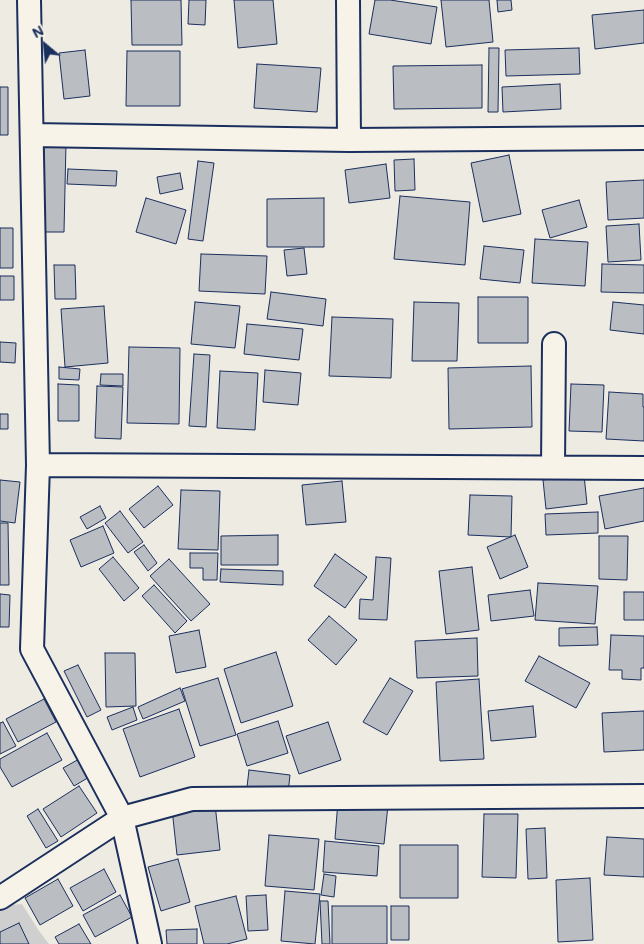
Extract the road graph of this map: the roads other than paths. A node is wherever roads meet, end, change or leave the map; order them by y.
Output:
1 (29, 0) edge
2 (348, 0) edge
3 (32, 135) junction
4 (644, 138) edge
5 (349, 140) junction
6 (554, 344) dead end
7 (38, 465) junction
8 (553, 467) junction
9 (644, 468) edge
10 (644, 796) edge
11 (122, 818) junction
12 (0, 898) edge
13 (150, 944) edge

1 - 3 street
2 - 5 street
3 - 5 street
3 - 7 street
4 - 5 street
6 - 8 street
7 - 8 street
7 - 11 street
8 - 9 street
10 - 11 street
11 - 12 street
11 - 13 street

